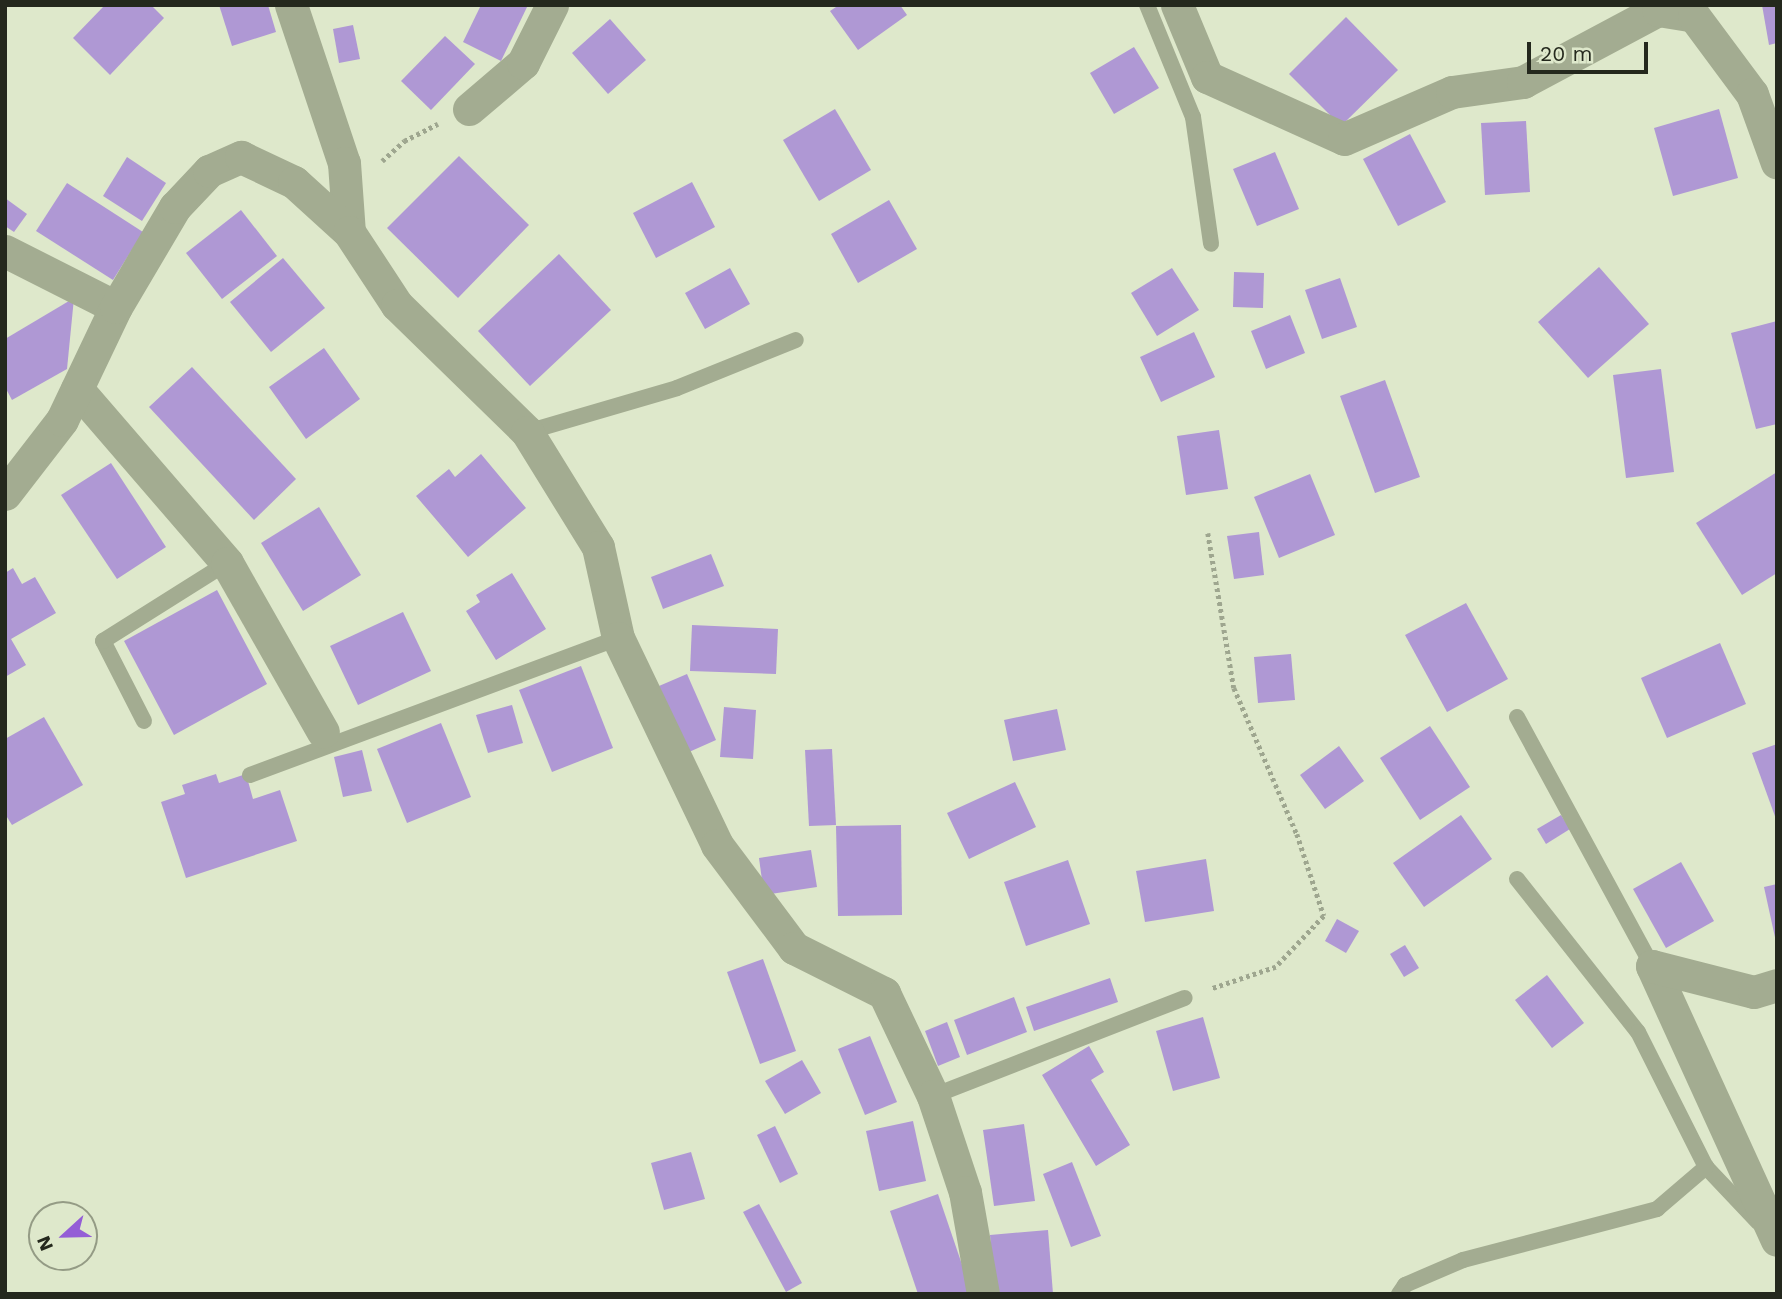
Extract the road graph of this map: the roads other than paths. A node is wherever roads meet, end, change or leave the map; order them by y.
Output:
1 (290, 5) edge
2 (552, 5) edge
3 (1147, 5) edge
4 (1177, 5) edge
5 (1698, 10) edge
6 (469, 108) road end
7 (1777, 163) edge
8 (349, 232) junction
9 (1211, 244) dead end
10 (5, 251) edge
11 (116, 307) junction
12 (796, 340) dead end
13 (77, 389) junction
14 (527, 432) junction
15 (5, 494) edge
16 (227, 564) junction
17 (618, 638) junction
18 (1517, 717) dead end
19 (144, 721) dead end
20 (323, 733) dead end
21 (250, 775) dead end
22 (1517, 879) dead end
23 (1652, 966) junction
24 (1777, 985) edge
25 (1185, 998) road end
26 (933, 1096) junction
27 (1706, 1167) junction
28 (1777, 1241) edge
29 (983, 1294) edge
30 (1399, 1294) edge

1 - 8 street
2 - 6 street
3 - 9 lane
4 - 5 street
5 - 7 street
8 - 11 street
8 - 14 street
10 - 11 street
11 - 13 street
12 - 14 lane
13 - 15 street
13 - 16 street
14 - 17 street
16 - 19 lane
16 - 20 street
17 - 21 lane
17 - 26 street
18 - 23 lane
22 - 27 lane
23 - 24 street
23 - 28 street
25 - 26 lane
26 - 29 street
27 - 28 lane
27 - 30 lane

